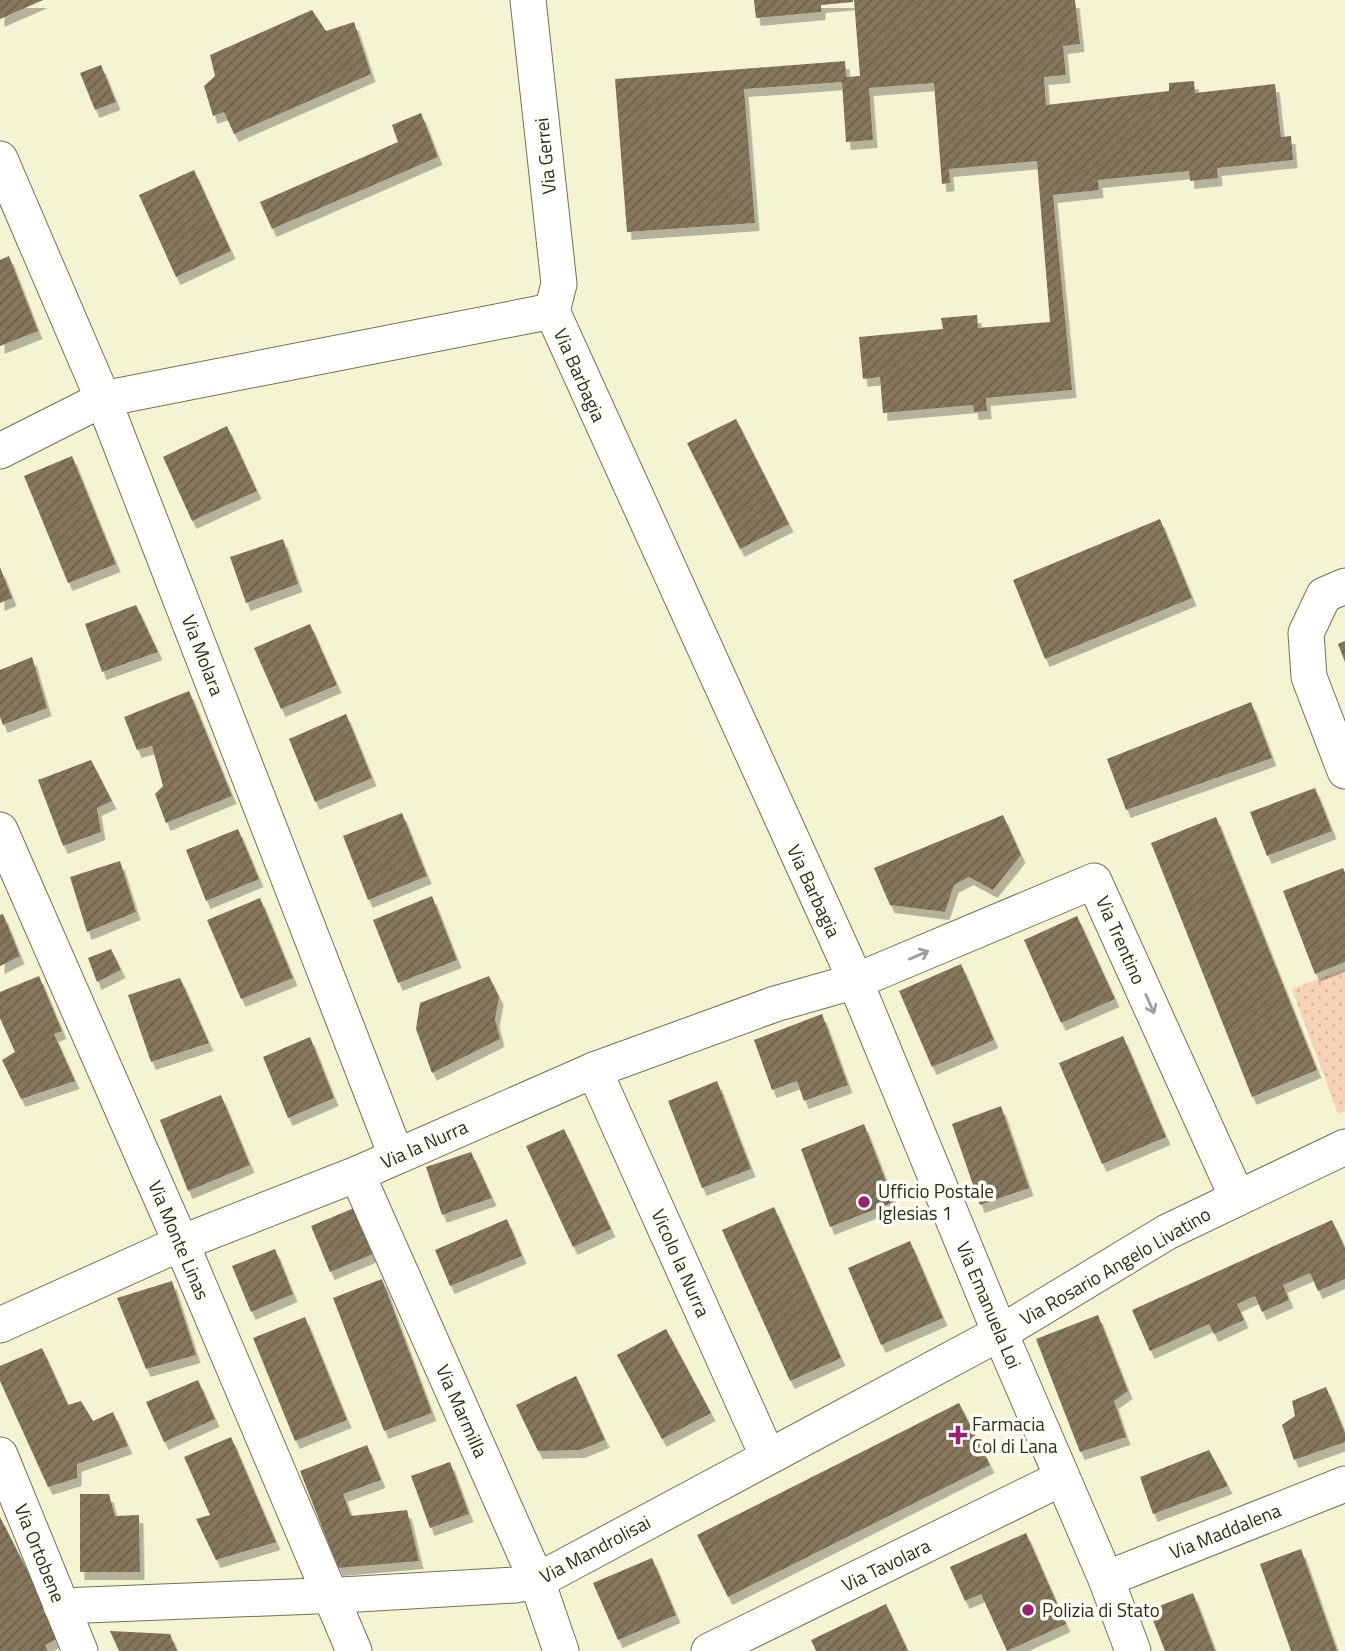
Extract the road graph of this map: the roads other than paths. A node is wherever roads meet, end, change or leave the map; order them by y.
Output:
1 (528, 0) edge
2 (0, 159) edge
3 (552, 311) junction
4 (103, 398) junction
5 (0, 451) edge
6 (1345, 586) edge
7 (1345, 771) edge
8 (0, 830) edge
9 (851, 970) junction
10 (594, 1070) junction
11 (1345, 1147) edge
12 (396, 1156) junction
13 (357, 1174) junction
14 (1237, 1197) junction
15 (181, 1243) junction
16 (0, 1325) edge
17 (1000, 1333) junction
18 (0, 1455) edge
19 (768, 1457) junction
20 (1062, 1478) junction
21 (1345, 1484) edge
22 (1106, 1579) junction
23 (537, 1581) junction
24 (330, 1595) junction
25 (61, 1606) junction
26 (80, 1651) edge
27 (354, 1651) edge
28 (561, 1651) edge
29 (709, 1651) edge
30 (1133, 1651) edge

1 - 3 street, Via Gerrei
2 - 4 street, Via Molara
3 - 4 street, Via Barbagia
3 - 9 street, Via Barbagia
4 - 5 street, Via Barbagia
4 - 12 street, Via Molara
6 - 7 street
8 - 15 street, Via Monte Linas
9 - 10 street, Via la Nurra
9 -> 14 street, Via Trentino
9 - 17 street, Via Emanuela Loi
10 - 12 street, Via la Nurra
10 - 19 street, Vicolo la Nurra
11 - 14 street, Via Rosario Angelo Livatino
12 - 13 street, Via la Nurra
13 - 15 street, Via la Nurra
13 - 23 street, Via Marmilla
14 - 17 street, Via Rosario Angelo Livatino
15 - 16 street, Via la Nurra
15 - 24 street, Via Monte Linas
17 - 19 street, Via Mandrolisai
17 - 20 street, Via Emanuela Loi
18 - 25 street, Via Ortobene
19 - 23 street, Via Mandrolisai
20 - 22 street, Via Emanuela Loi
20 - 29 street, Via Tavolara
21 - 22 street, Via Maddalena
22 - 30 street, Via Emanuela Loi
23 - 24 street, Via Mandrolisai
23 - 28 street, Via Marmilla
24 - 25 street, Via Mandrolisai
24 - 27 street, Via Monte Linas
25 - 26 street, Via Ortobene

